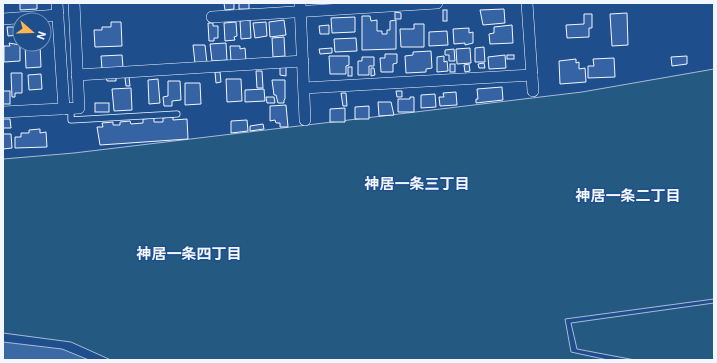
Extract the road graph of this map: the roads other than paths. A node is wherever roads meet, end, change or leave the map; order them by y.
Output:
1 (57, 3) edge
2 (74, 3) edge
3 (437, 3) edge
4 (527, 3) edge
5 (300, 7) edge
6 (58, 15) junction
7 (212, 17) dead end
8 (3, 19) edge
9 (303, 61) junction
10 (77, 75) junction
11 (532, 75) junction
12 (304, 88) junction
13 (533, 91) dead end
14 (71, 108) junction
15 (3, 112) edge
16 (176, 114) dead end
17 (305, 120) dead end

1 - 6 street
2 - 10 street
3 - 5 street
4 - 11 street
5 - 7 street
5 - 9 street
6 - 8 street
6 - 14 street
9 - 10 street
9 - 12 street
10 - 14 street
11 - 12 street
11 - 13 street
12 - 17 street
14 - 15 street
14 - 16 lane

